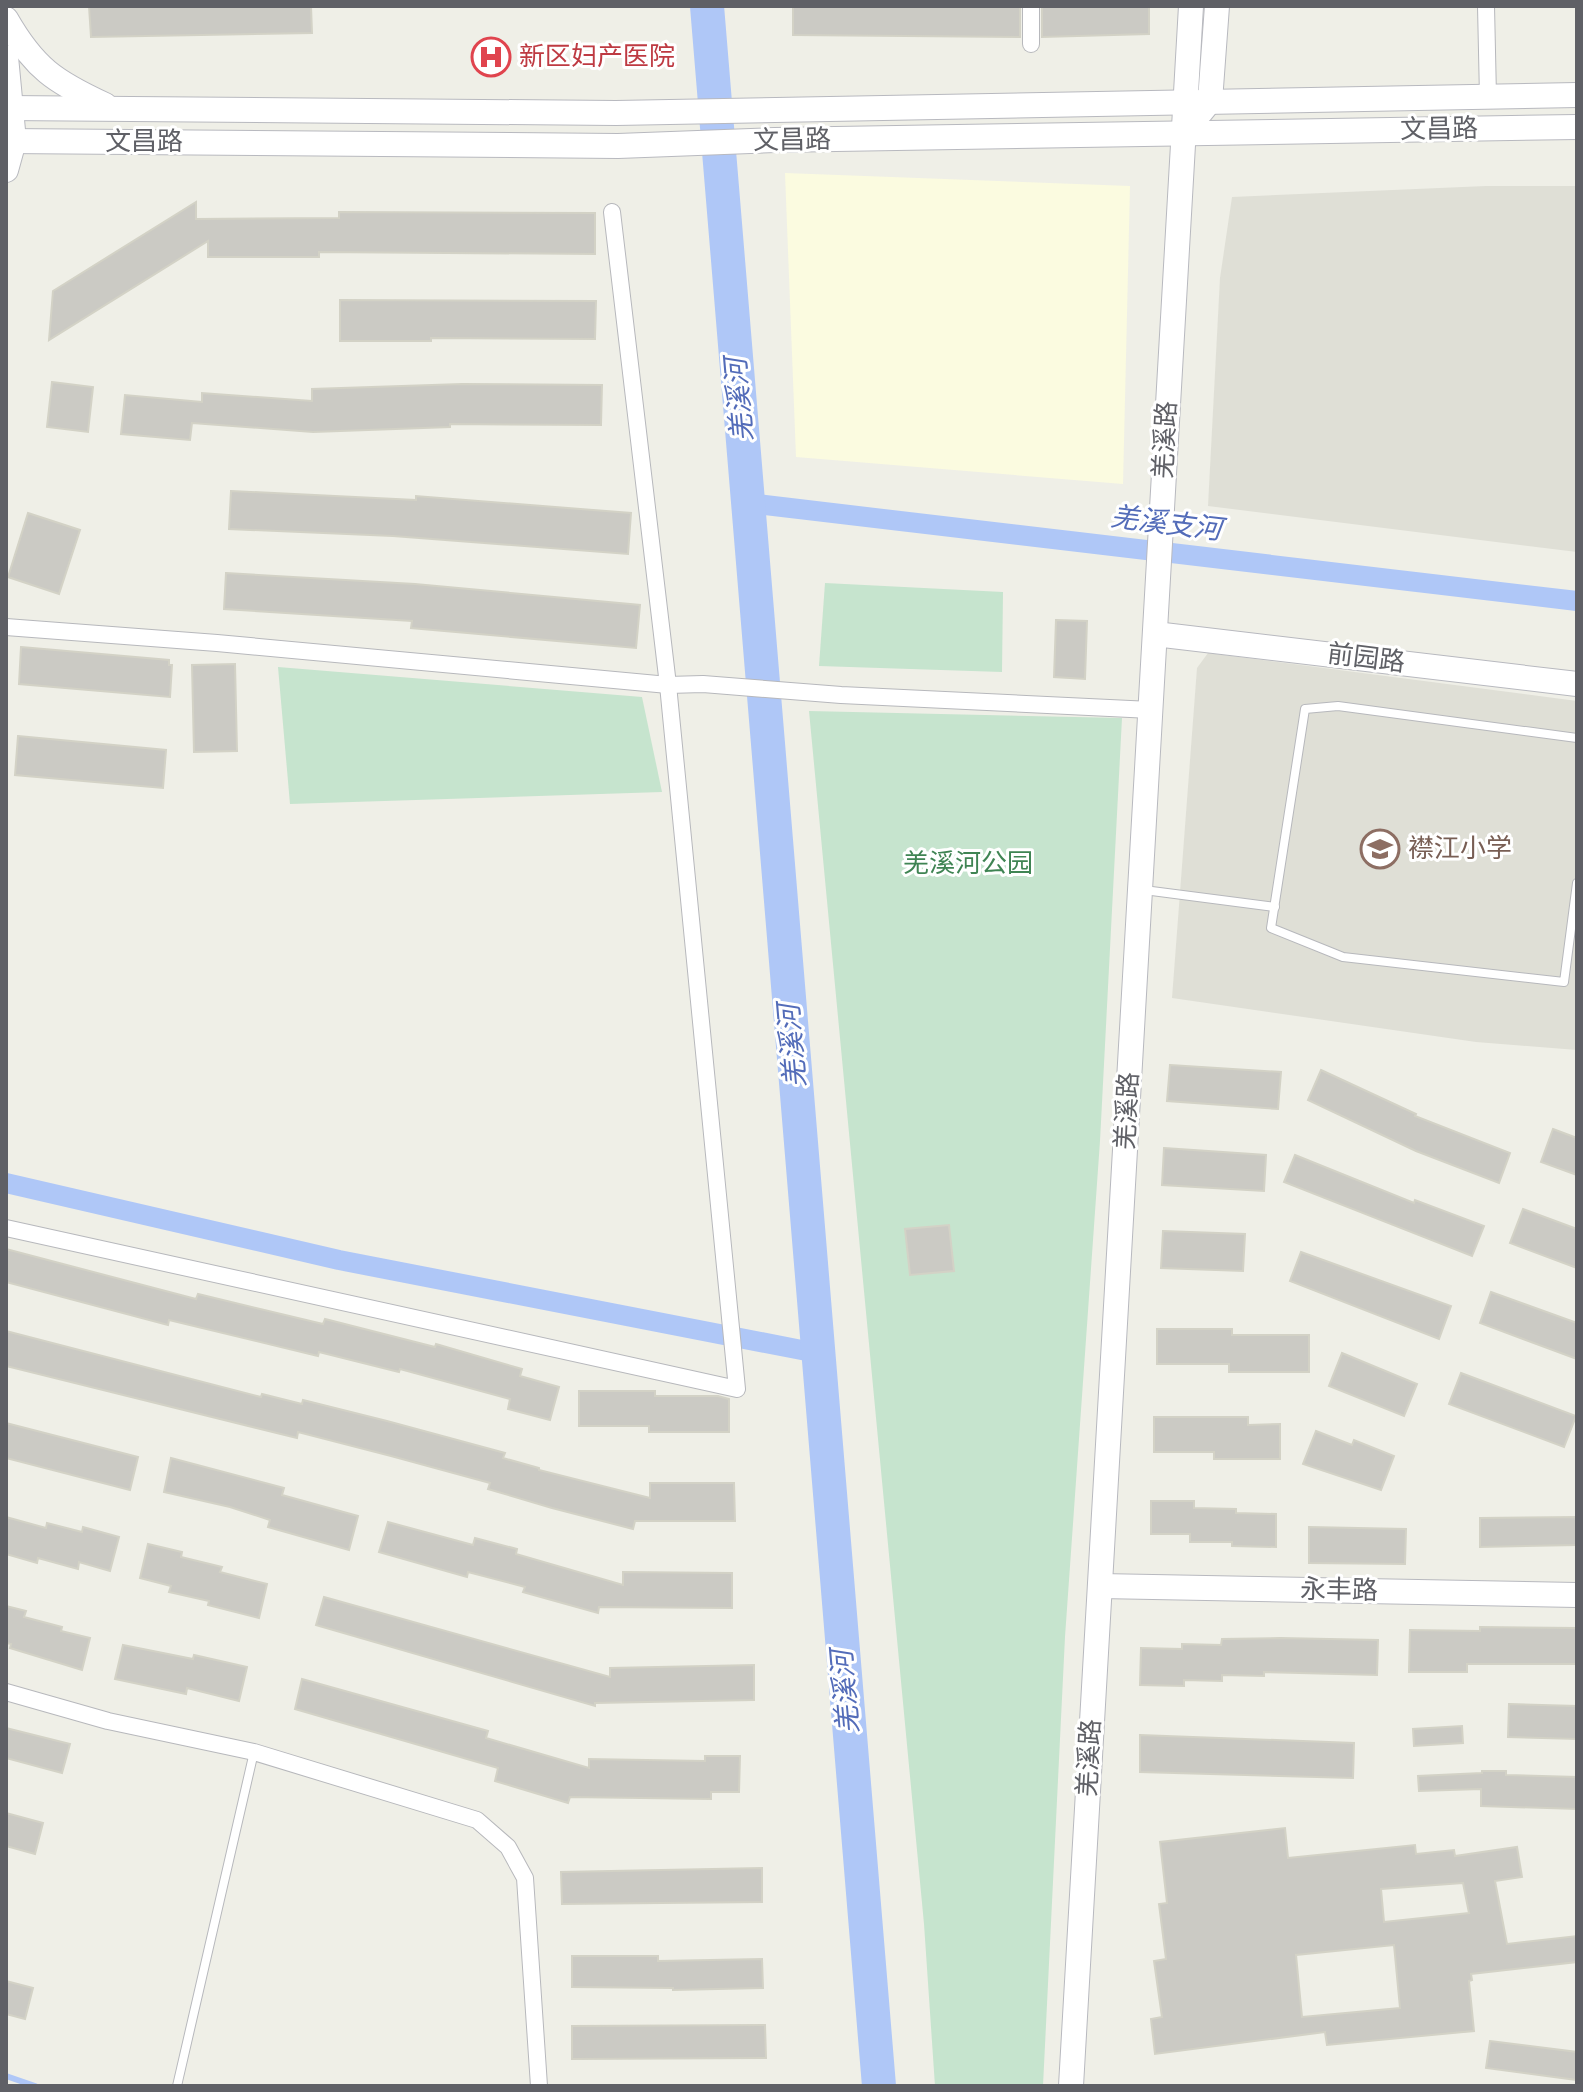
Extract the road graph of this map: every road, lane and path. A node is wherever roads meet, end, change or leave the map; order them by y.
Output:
1 (1031, 6) edge
2 (1191, 6) edge
3 (1217, 6) edge
4 (1486, 6) edge
5 (6, 19) edge
6 (1031, 44) dead end
7 (6, 57) edge
8 (1577, 95) edge
9 (1488, 97) junction
10 (1184, 101) junction
11 (1210, 101) junction
12 (8, 108) edge
13 (111, 108) junction
14 (1577, 127) edge
15 (1182, 135) junction
16 (10, 141) edge
17 (6, 170) edge
18 (612, 212) dead end
19 (1156, 624) junction
20 (6, 627) edge
21 (1577, 684) edge
22 (668, 685) junction
23 (1151, 710) junction
24 (1577, 738) edge
25 (1577, 883) edge
26 (1141, 890) junction
27 (1275, 907) junction
28 (6, 1228) edge
29 (1100, 1586) junction
30 (1577, 1595) edge
31 (6, 1692) edge
32 (254, 1752) junction
33 (177, 2086) edge
34 (539, 2086) edge
35 (1071, 2086) edge

1 - 6 street
2 - 10 main road, 羌溪路
3 - 11 main road
4 - 9 street
5 - 13 main road
7 - 12 main road
8 - 9 main road, 文昌路
9 - 11 main road, 文昌路
10 - 11 main road, 文昌路
10 - 13 main road, 文昌路
10 - 15 main road, 羌溪路
11 - 15 main road
12 - 13 main road, 文昌路
12 - 16 main road
14 - 15 main road, 文昌路
15 - 16 main road, 文昌路
15 - 19 main road, 羌溪路
16 - 17 main road
18 - 22 street
19 - 21 main road, 前园路
19 - 23 main road, 羌溪路
20 - 22 street
22 - 23 street
22 - 28 street
23 - 26 main road, 羌溪路
24 - 27 lane
25 - 27 lane
26 - 27 lane
26 - 29 main road, 羌溪路
29 - 30 main road, 永丰路
29 - 35 main road, 羌溪路
31 - 32 street
32 - 33 lane
32 - 34 street

